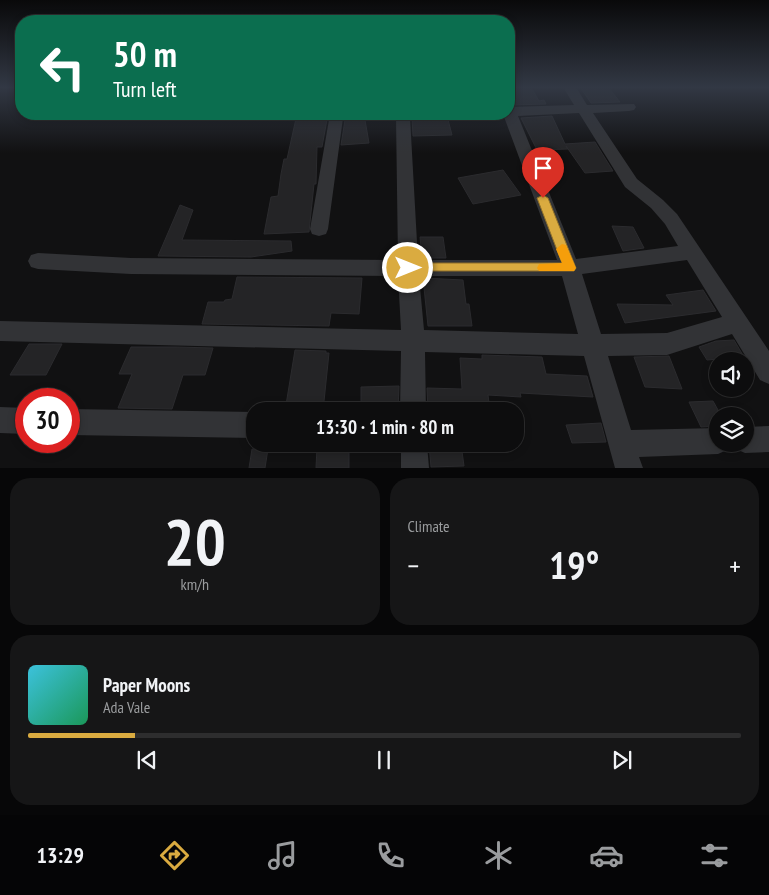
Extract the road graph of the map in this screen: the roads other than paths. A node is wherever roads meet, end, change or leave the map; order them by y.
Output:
1 (567, 109) edge
2 (583, 109) edge
3 (515, 112) edge
4 (336, 120) edge
5 (404, 120) edge
6 (512, 120) edge
7 (319, 230) dead end
8 (692, 252) junction
9 (38, 261) dead end
10 (408, 268) junction
11 (570, 268) junction
12 (737, 322) junction
13 (0, 331) edge
14 (413, 340) junction
15 (593, 345) junction
16 (769, 372) edge
17 (413, 402) edge
18 (0, 420) edge
19 (15, 421) edge
20 (80, 422) edge
21 (246, 425) edge
22 (769, 439) edge
23 (754, 440) edge
24 (709, 442) edge
25 (414, 452) edge
26 (625, 456) edge
27 (415, 468) edge

1 - 3 street
2 - 8 street
4 - 7 street
5 - 10 street
6 - 11 street
8 - 11 street
8 - 12 street
9 - 10 street
10 - 11 street
10 - 14 street
11 - 15 street
12 - 15 street
12 - 16 street
13 - 14 street
14 - 15 street
14 - 17 street
15 - 26 street
18 - 19 street
20 - 21 street
22 - 23 street
24 - 26 street
25 - 27 street

